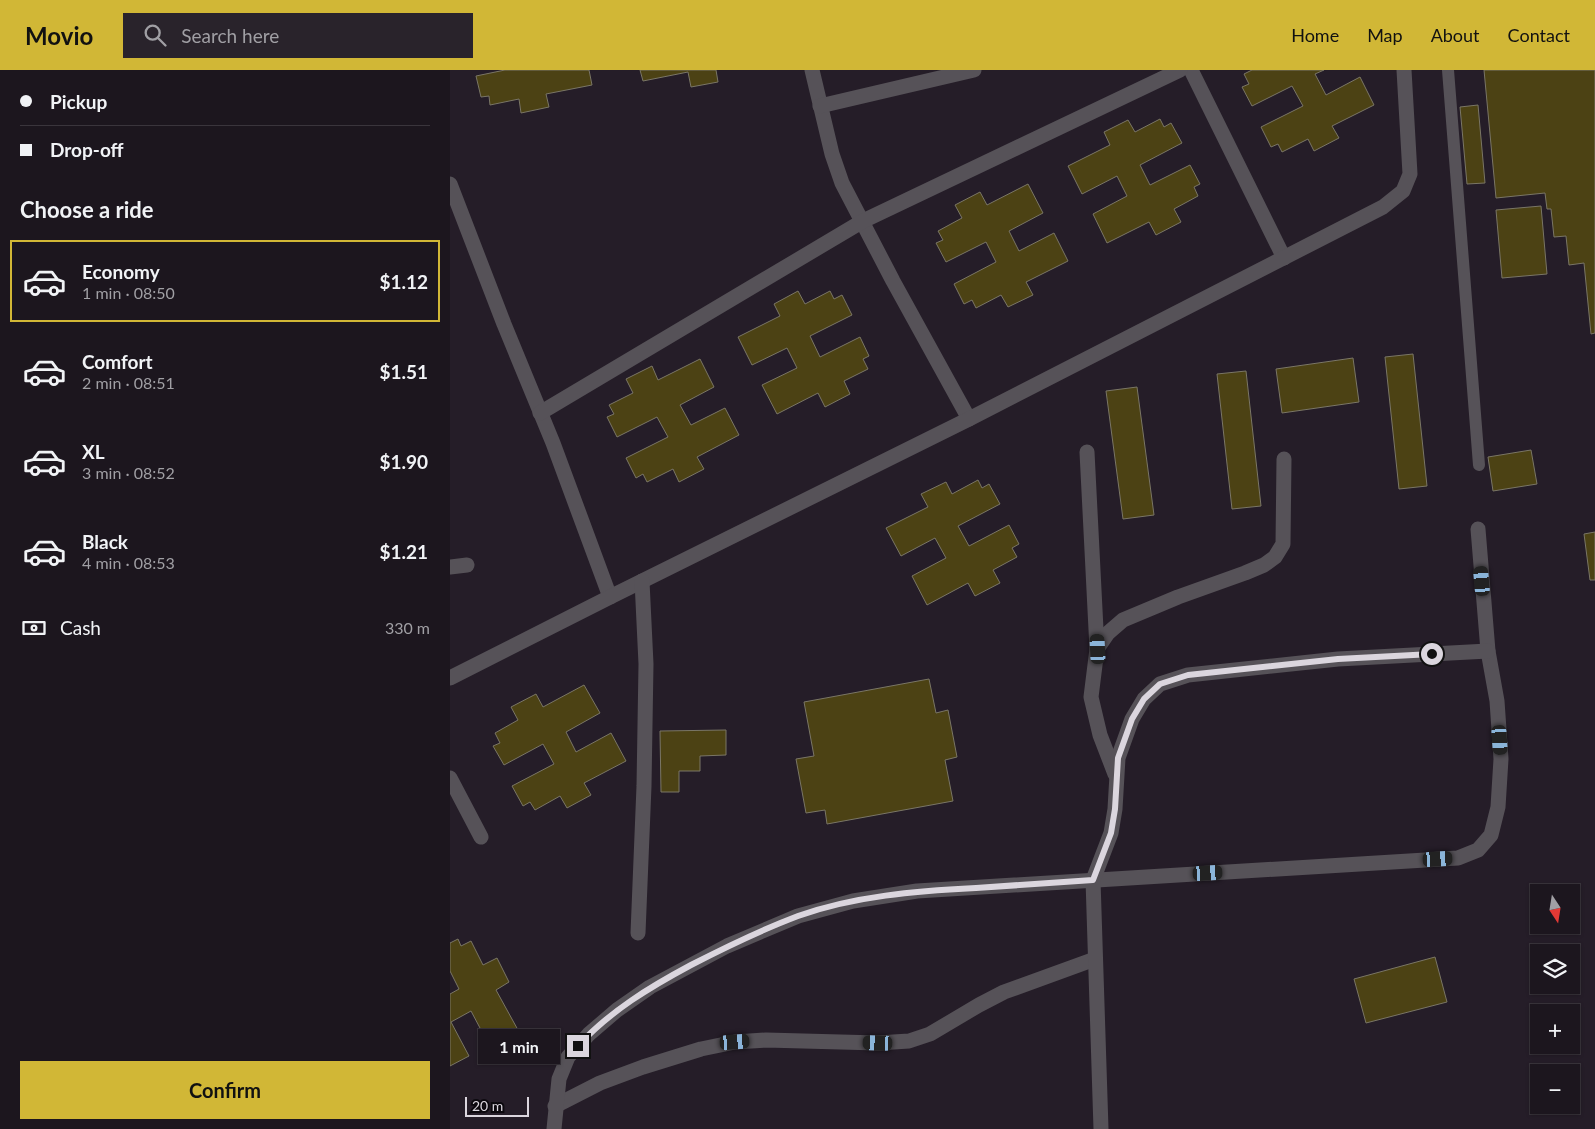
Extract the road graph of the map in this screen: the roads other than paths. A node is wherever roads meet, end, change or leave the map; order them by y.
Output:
1 (812, 70) edge
2 (974, 70) edge
3 (1180, 70) edge
4 (1191, 70) edge
5 (1404, 70) edge
6 (1448, 70) edge
7 (820, 106) junction
8 (450, 184) edge
9 (863, 221) junction
10 (1284, 258) junction
11 (540, 413) junction
12 (970, 419) junction
13 (1087, 452) dead end
14 (1284, 459) dead end
15 (1479, 465) dead end
16 (1478, 529) dead end
17 (466, 565) dead end
18 (450, 567) edge
19 (642, 581) junction
20 (610, 597) junction
21 (1098, 649) junction
22 (1488, 651) junction
23 (450, 678) edge
24 (450, 778) edge
25 (1117, 778) junction
26 (481, 836) dead end
27 (1093, 880) junction
28 (638, 933) dead end
29 (1095, 959) junction
30 (555, 1106) junction
31 (554, 1129) edge
32 (1102, 1129) edge

1 - 7 street
2 - 7 street
3 - 9 street
4 - 10 street
5 - 10 street
6 - 15 lane
7 - 9 street
8 - 11 street
9 - 11 street
9 - 12 street
10 - 12 street
11 - 20 street
12 - 19 street
13 - 21 street
14 - 21 street
16 - 22 street
17 - 18 street
19 - 20 street
19 - 28 street
20 - 23 street
21 - 25 street
22 - 25 street
22 - 27 street
24 - 26 street
25 - 27 street
27 - 29 street
27 - 30 street
29 - 30 street
29 - 32 street
30 - 31 street

